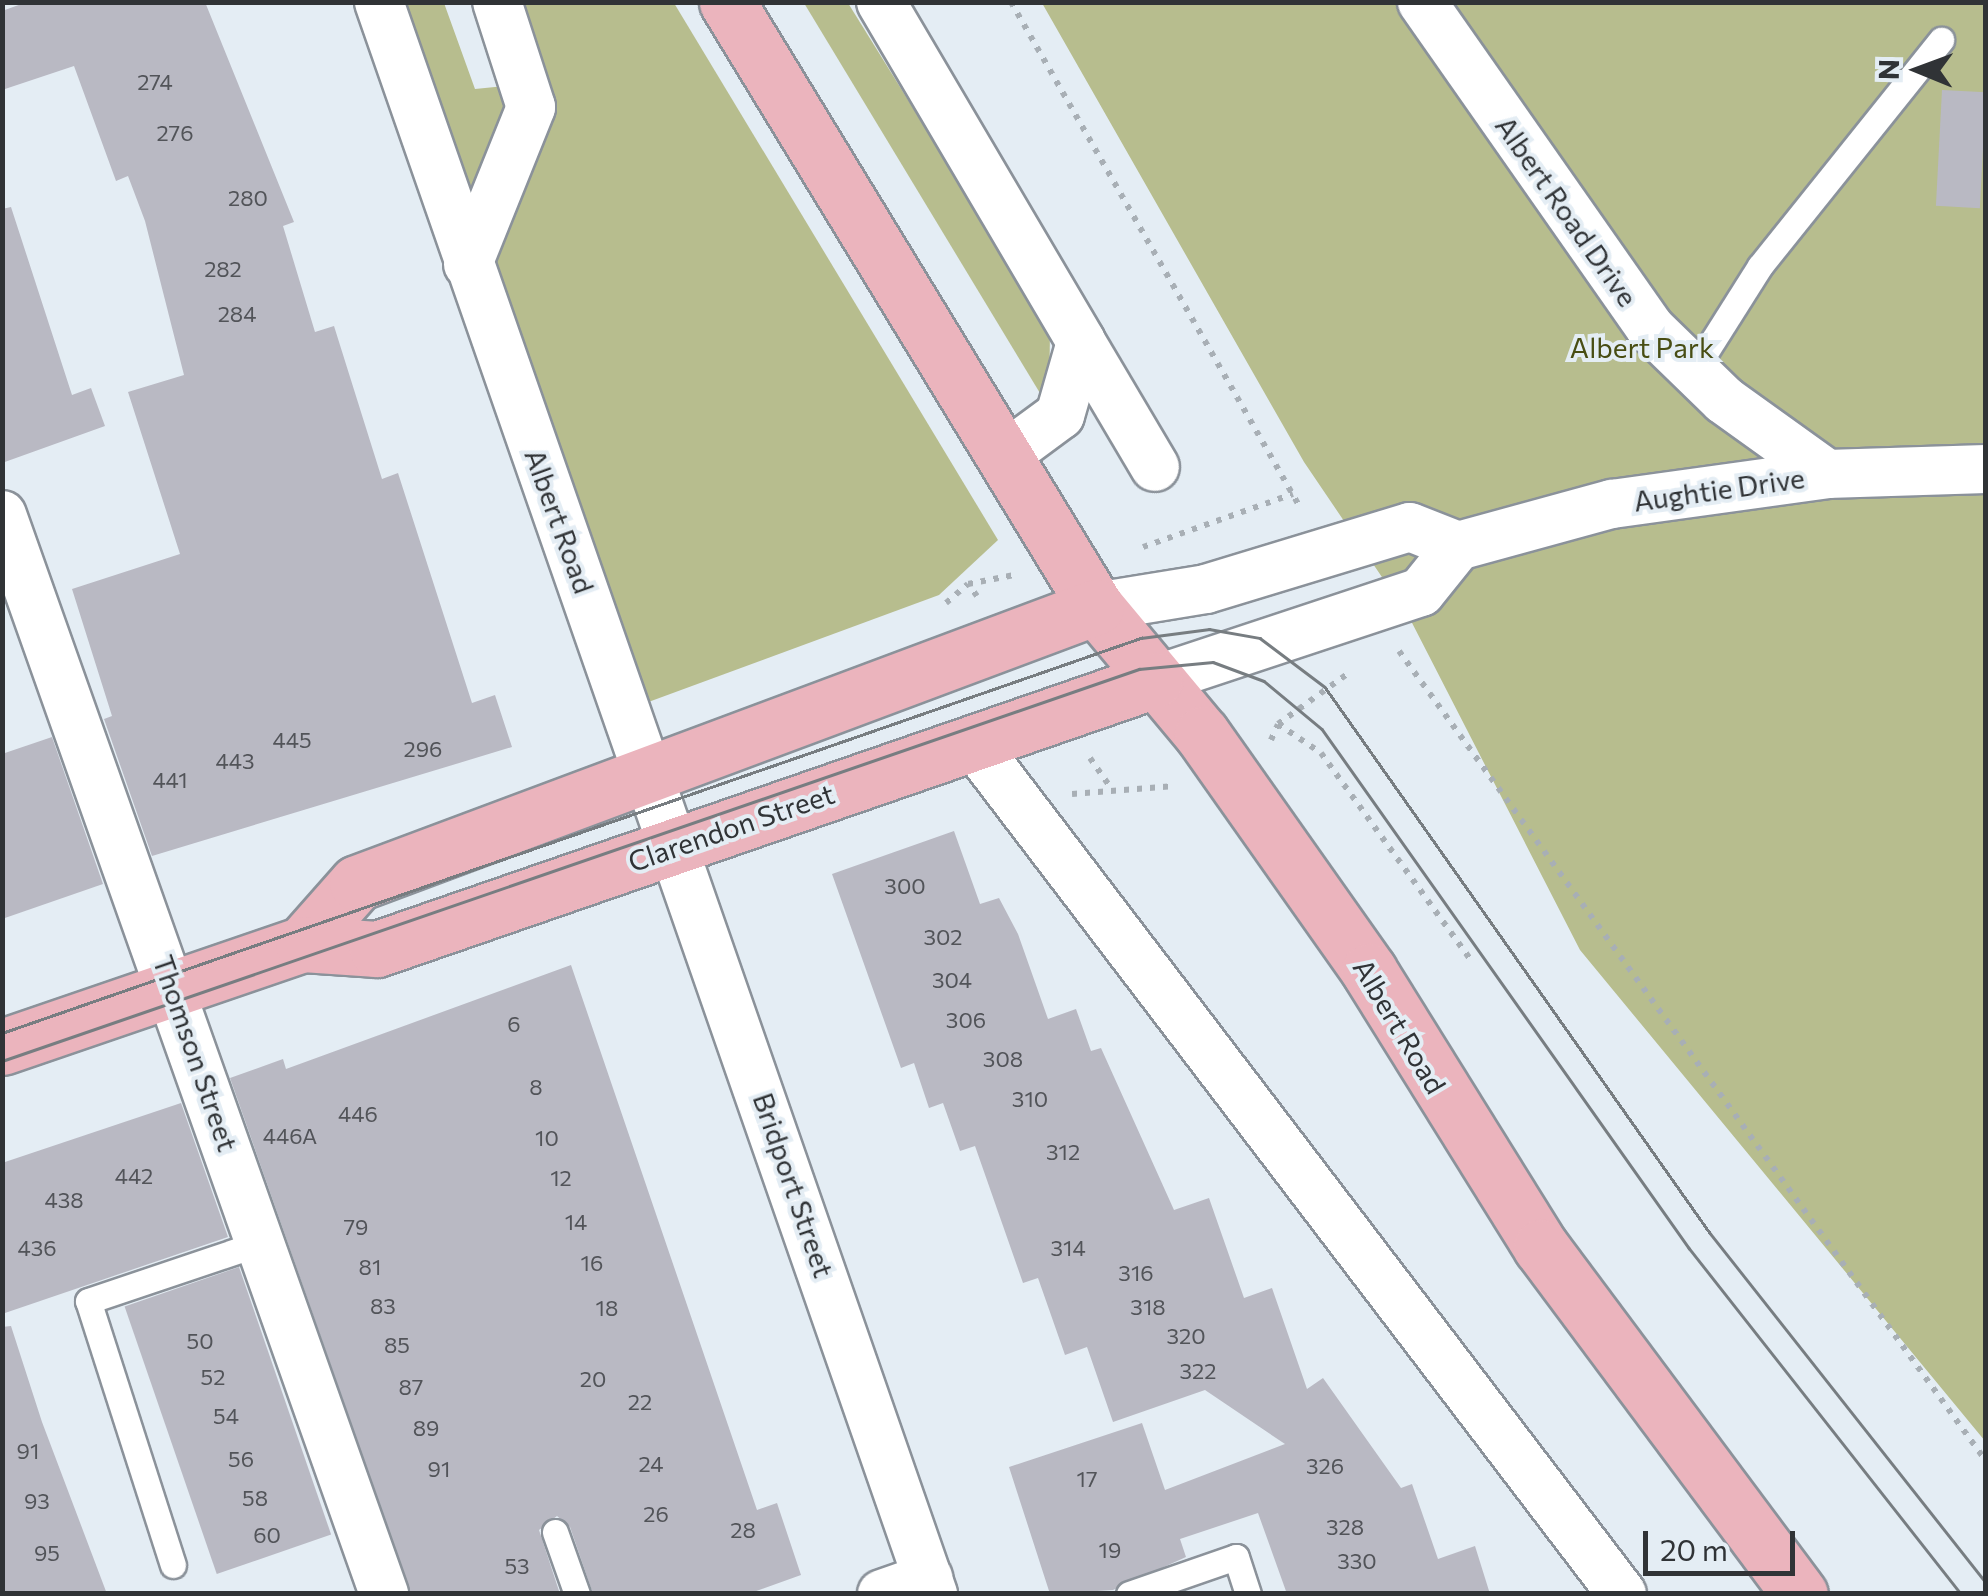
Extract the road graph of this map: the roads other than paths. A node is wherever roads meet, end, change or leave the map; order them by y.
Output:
1 (380, 2) edge
2 (497, 2) edge
3 (727, 2) edge
4 (880, 2) edge
5 (1422, 2) edge
6 (1941, 40) dead end
7 (468, 264) junction
8 (1081, 342) junction
9 (1693, 372) junction
10 (1003, 457) junction
11 (1155, 466) dead end
12 (1986, 469) edge
13 (1827, 474) junction
14 (4, 524) edge
15 (1458, 546) junction
16 (1096, 607) junction
17 (1155, 680) junction
18 (972, 743) junction
19 (656, 777) junction
20 (679, 846) junction
21 (303, 944) junction
22 (174, 988) junction
23 (2, 1047) edge
24 (260, 1242) junction
25 (555, 1532) dead end
26 (173, 1565) dead end
27 (931, 1586) edge
28 (384, 1594) edge
29 (578, 1594) edge
30 (882, 1594) edge
31 (1129, 1594) edge
32 (1248, 1594) edge
33 (1622, 1594) edge
34 (1800, 1594) edge

1 - 7 street, Albert Road
2 - 7 street
3 - 10 main road, Albert Road
4 - 8 street
5 - 9 street, Albert Road Drive
6 - 9 lane
7 - 19 street, Albert Road
8 - 10 street
8 - 11 street
9 - 13 street, Albert Road Drive
10 - 16 main road, Albert Road
12 - 13 street, Aughtie Drive
13 - 15 street, Aughtie Drive
14 - 22 street, Thomson Street
15 - 16 street
15 - 17 street
16 - 17 main road, Albert Road
16 - 19 main road, Clarendon Street
17 - 18 main road, Clarendon Street
17 - 34 main road, Albert Road
18 - 20 main road, Clarendon Street
18 - 33 street
19 - 20 street, Bridport Street
19 - 21 main road, Clarendon Street
20 - 21 main road, Clarendon Street
20 - 27 street, Bridport Street
21 - 22 main road, Clarendon Street
22 - 23 main road, Clarendon Street
22 - 24 street, Thomson Street
24 - 26 lane
24 - 28 street, Thomson Street
25 - 29 lane
27 - 30 street
31 - 32 lane

